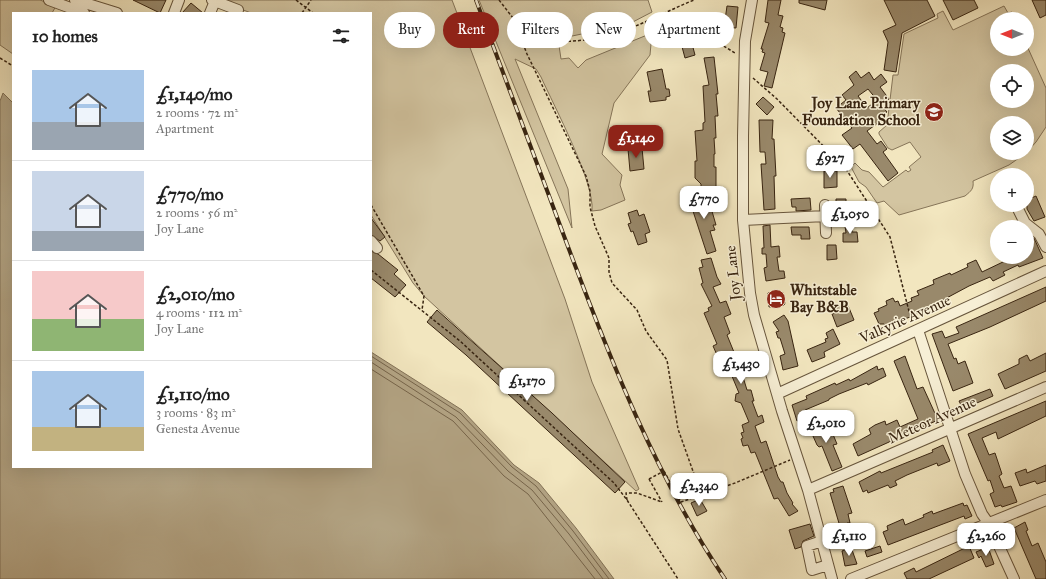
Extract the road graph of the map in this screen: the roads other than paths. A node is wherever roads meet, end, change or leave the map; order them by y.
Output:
1 (49, 0) edge
2 (75, 0) edge
3 (179, 0) edge
4 (752, 0) edge
5 (213, 1) edge
6 (238, 10) dead end
7 (81, 12) edge
8 (114, 12) edge
9 (174, 12) edge
10 (210, 12) edge
11 (825, 205) dead end
12 (1020, 212) edge
13 (826, 216) junction
14 (743, 220) junction
15 (826, 233) dead end
16 (1046, 247) edge
17 (1046, 271) edge
18 (916, 331) junction
19 (1046, 387) edge
20 (777, 394) junction
21 (950, 428) junction
22 (808, 490) junction
23 (1046, 500) edge
24 (989, 524) junction
25 (822, 541) junction
26 (828, 565) junction
27 (832, 579) edge
28 (851, 579) edge
29 (1014, 579) edge

1 - 7 street
2 - 8 street
3 - 9 street
4 - 14 street, Joy Lane
5 - 6 street
5 - 10 street
11 - 13 street
12 - 16 street
13 - 14 street
13 - 15 street
14 - 20 street, Joy Lane
17 - 18 street, Valkyrie Avenue
18 - 20 street, Valkyrie Avenue
18 - 21 street
19 - 21 street, Meteor Avenue
20 - 22 street, Joy Lane
21 - 22 street, Meteor Avenue
21 - 24 street
22 - 25 street, Joy Lane
23 - 24 street
24 - 28 street
24 - 29 street
25 - 26 street, Joy Lane
25 - 26 street
26 - 27 street, Joy Lane

